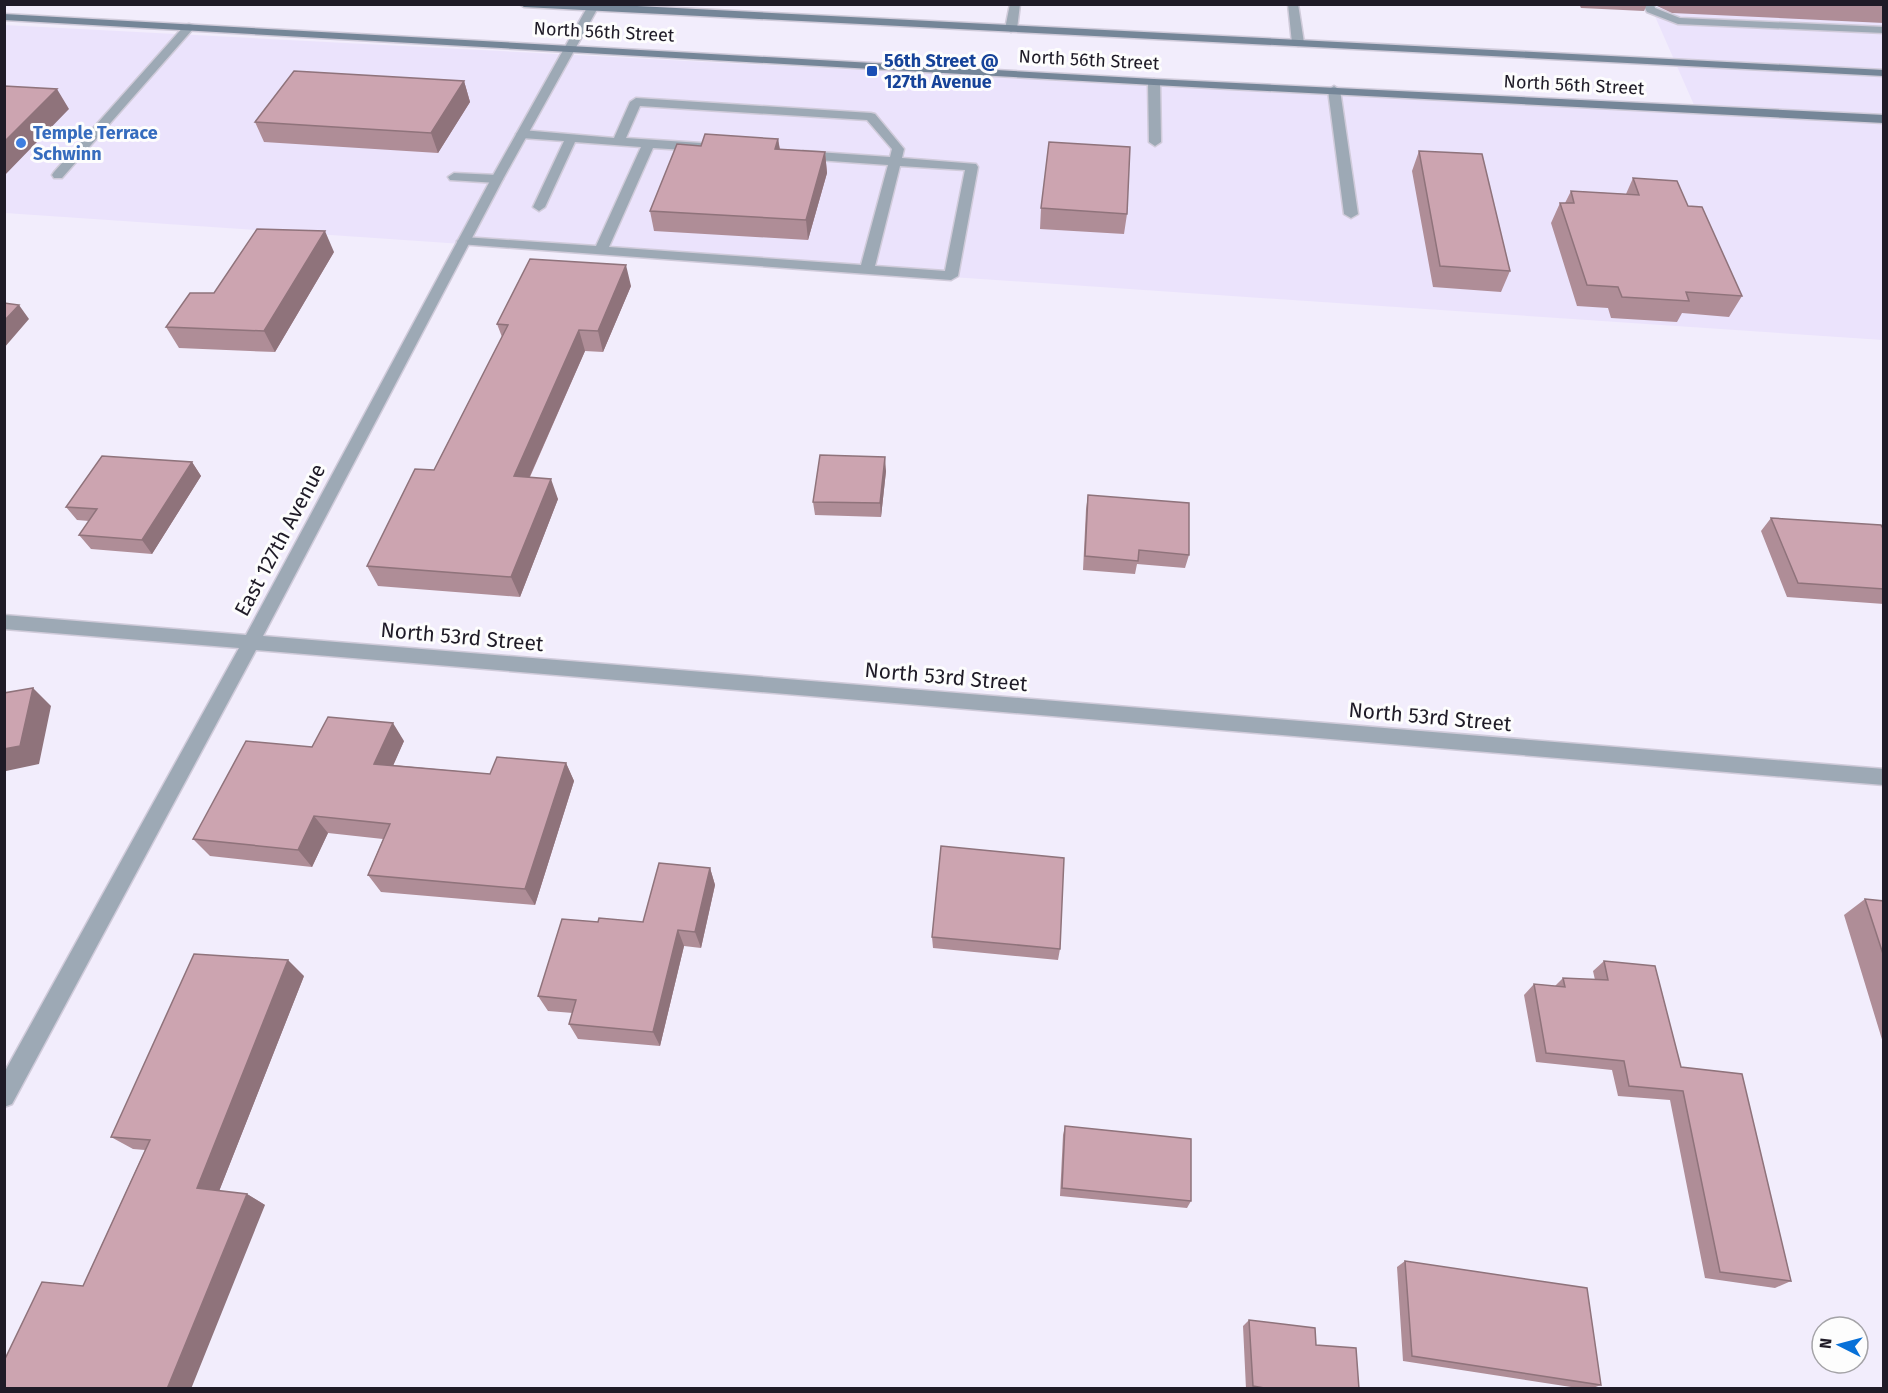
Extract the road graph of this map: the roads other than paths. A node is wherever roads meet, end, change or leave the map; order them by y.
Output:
1 (524, 4) edge
2 (1015, 4) edge
3 (1293, 4) edge
4 (1648, 4) edge
5 (594, 6) edge
6 (4, 17) edge
7 (189, 27) junction
8 (1011, 29) junction
9 (1884, 30) edge
10 (1298, 43) junction
11 (570, 48) junction
12 (1884, 73) edge
13 (1154, 82) junction
14 (1334, 90) junction
15 (1884, 119) edge
16 (522, 134) junction
17 (571, 138) junction
18 (618, 141) junction
19 (1155, 142) dead end
20 (649, 144) junction
21 (719, 149) edge
22 (789, 154) edge
23 (895, 161) junction
24 (58, 175) dead end
25 (454, 177) dead end
26 (497, 179) junction
27 (539, 207) dead end
28 (1351, 214) dead end
29 (464, 241) junction
30 (601, 250) junction
31 (867, 269) junction
32 (4, 622) edge
33 (250, 642) junction
34 (1884, 777) edge
35 (4, 1096) edge

1 - 5 main road, North 56th Street
2 - 8 street
3 - 10 street
4 - 9 street
5 - 8 main road, North 56th Street
5 - 11 street, East 127th Avenue
6 - 7 main road, North 56th Street
7 - 11 main road, North 56th Street
7 - 24 street
8 - 10 main road, North 56th Street
10 - 12 main road, North 56th Street
11 - 13 main road, North 56th Street
11 - 16 street, East 127th Avenue
13 - 14 main road, North 56th Street
13 - 19 street
14 - 15 main road, North 56th Street
14 - 28 street
16 - 17 street
16 - 26 street, East 127th Avenue
17 - 18 street
17 - 27 street
18 - 20 street
18 - 23 street
20 - 21 street
20 - 30 street
22 - 23 street
23 - 31 street
23 - 31 street
25 - 26 street
26 - 29 street, East 127th Avenue
29 - 30 street
29 - 33 street, East 127th Avenue
30 - 31 street
32 - 33 street, North 53rd Street
33 - 34 street, North 53rd Street
33 - 35 street, East 127th Avenue

